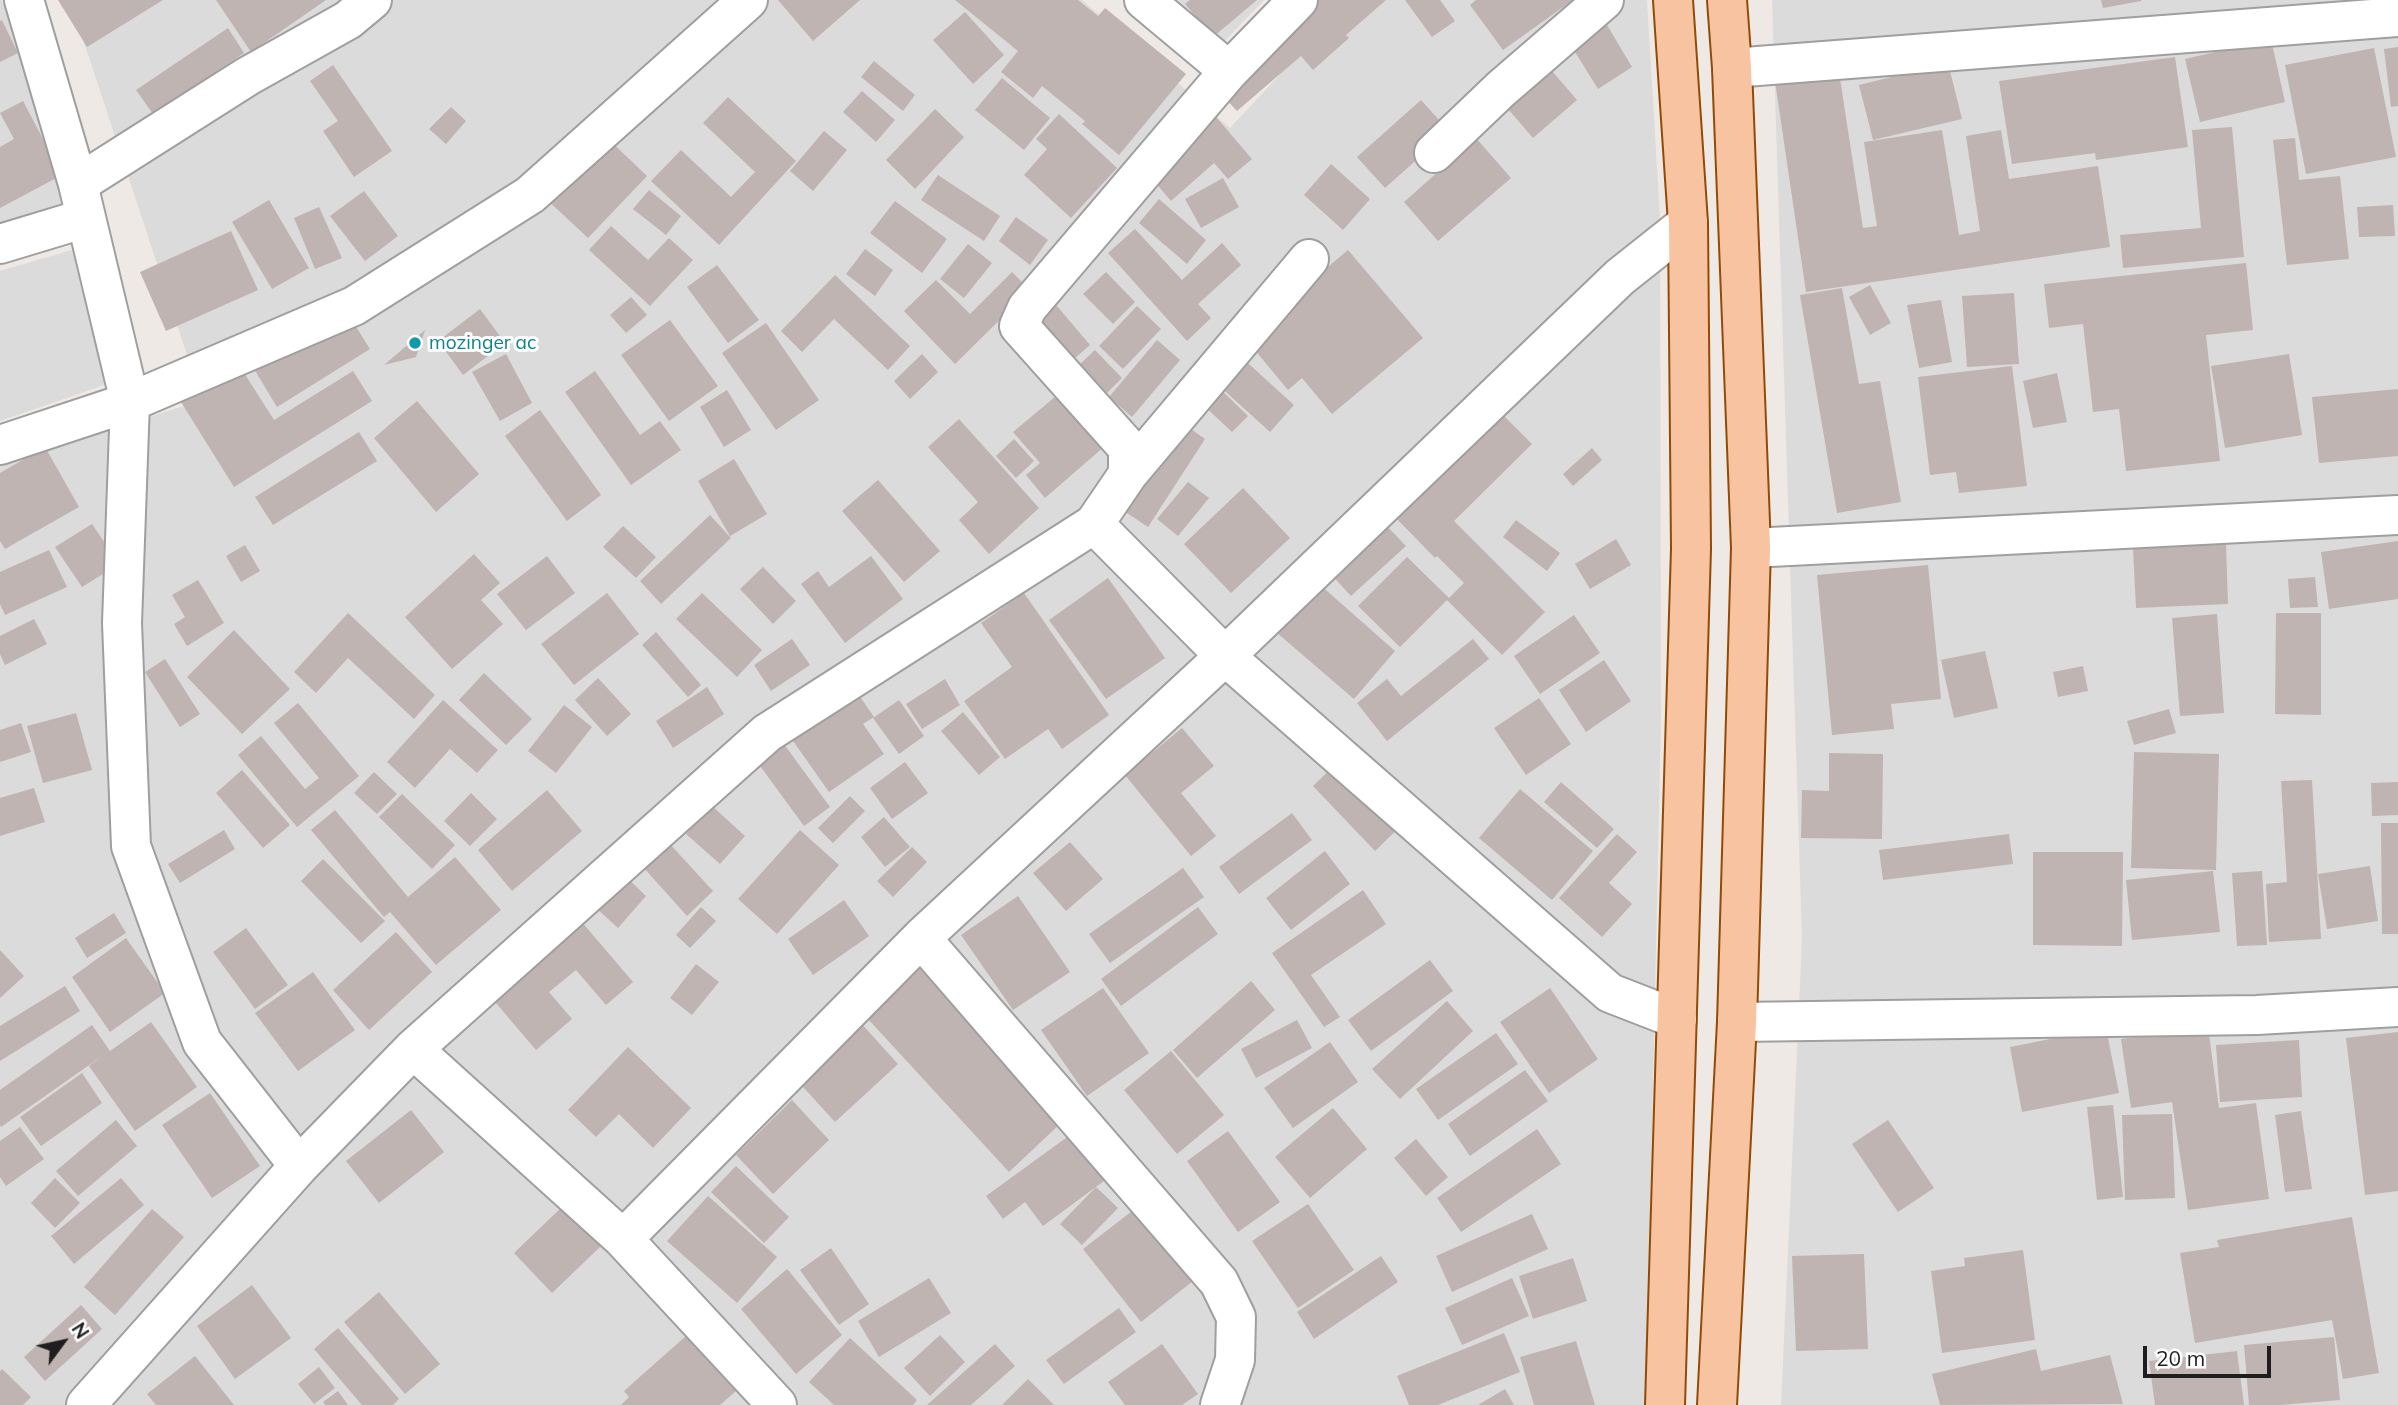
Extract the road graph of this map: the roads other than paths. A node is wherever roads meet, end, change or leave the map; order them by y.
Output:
1 (23, 0) edge
2 (372, 0) edge
3 (748, 0) edge
4 (1144, 0) edge
5 (1298, 0) edge
6 (1604, 0) edge
7 (1673, 0) edge
8 (1727, 0) edge
9 (2398, 17) edge
10 (1732, 68) junction
11 (1229, 71) junction
12 (1434, 153) dead end
13 (82, 201) junction
14 (1688, 223) junction
15 (0, 244) edge
16 (1309, 259) dead end
17 (130, 402) junction
18 (0, 445) edge
19 (1128, 474) junction
20 (2398, 515) edge
21 (1094, 524) junction
22 (1751, 548) junction
23 (1226, 656) junction
24 (921, 938) junction
25 (2398, 1007) edge
26 (1677, 1019) junction
27 (1737, 1022) junction
28 (413, 1049) junction
29 (299, 1166) junction
30 (623, 1239) junction
31 (86, 1405) edge
32 (777, 1405) edge
33 (1220, 1405) edge
34 (1665, 1405) edge
35 (1717, 1405) edge

1 - 13 street
2 - 13 street
3 - 17 street
4 - 11 street
5 - 11 street
6 - 12 street
7 - 14 main road
8 - 10 main road
9 - 10 street
10 - 22 main road
11 - 19 street
13 - 15 street
13 - 17 street
14 - 23 street
14 - 26 main road
16 - 19 street
17 - 18 street
17 - 29 street
19 - 21 street
20 - 22 street
21 - 23 street
21 - 28 street
22 - 27 main road
23 - 24 street
23 - 26 street
24 - 30 street
24 - 33 street
25 - 27 street
26 - 34 main road
27 - 35 main road
28 - 29 street
28 - 30 street
29 - 31 street
30 - 32 street

